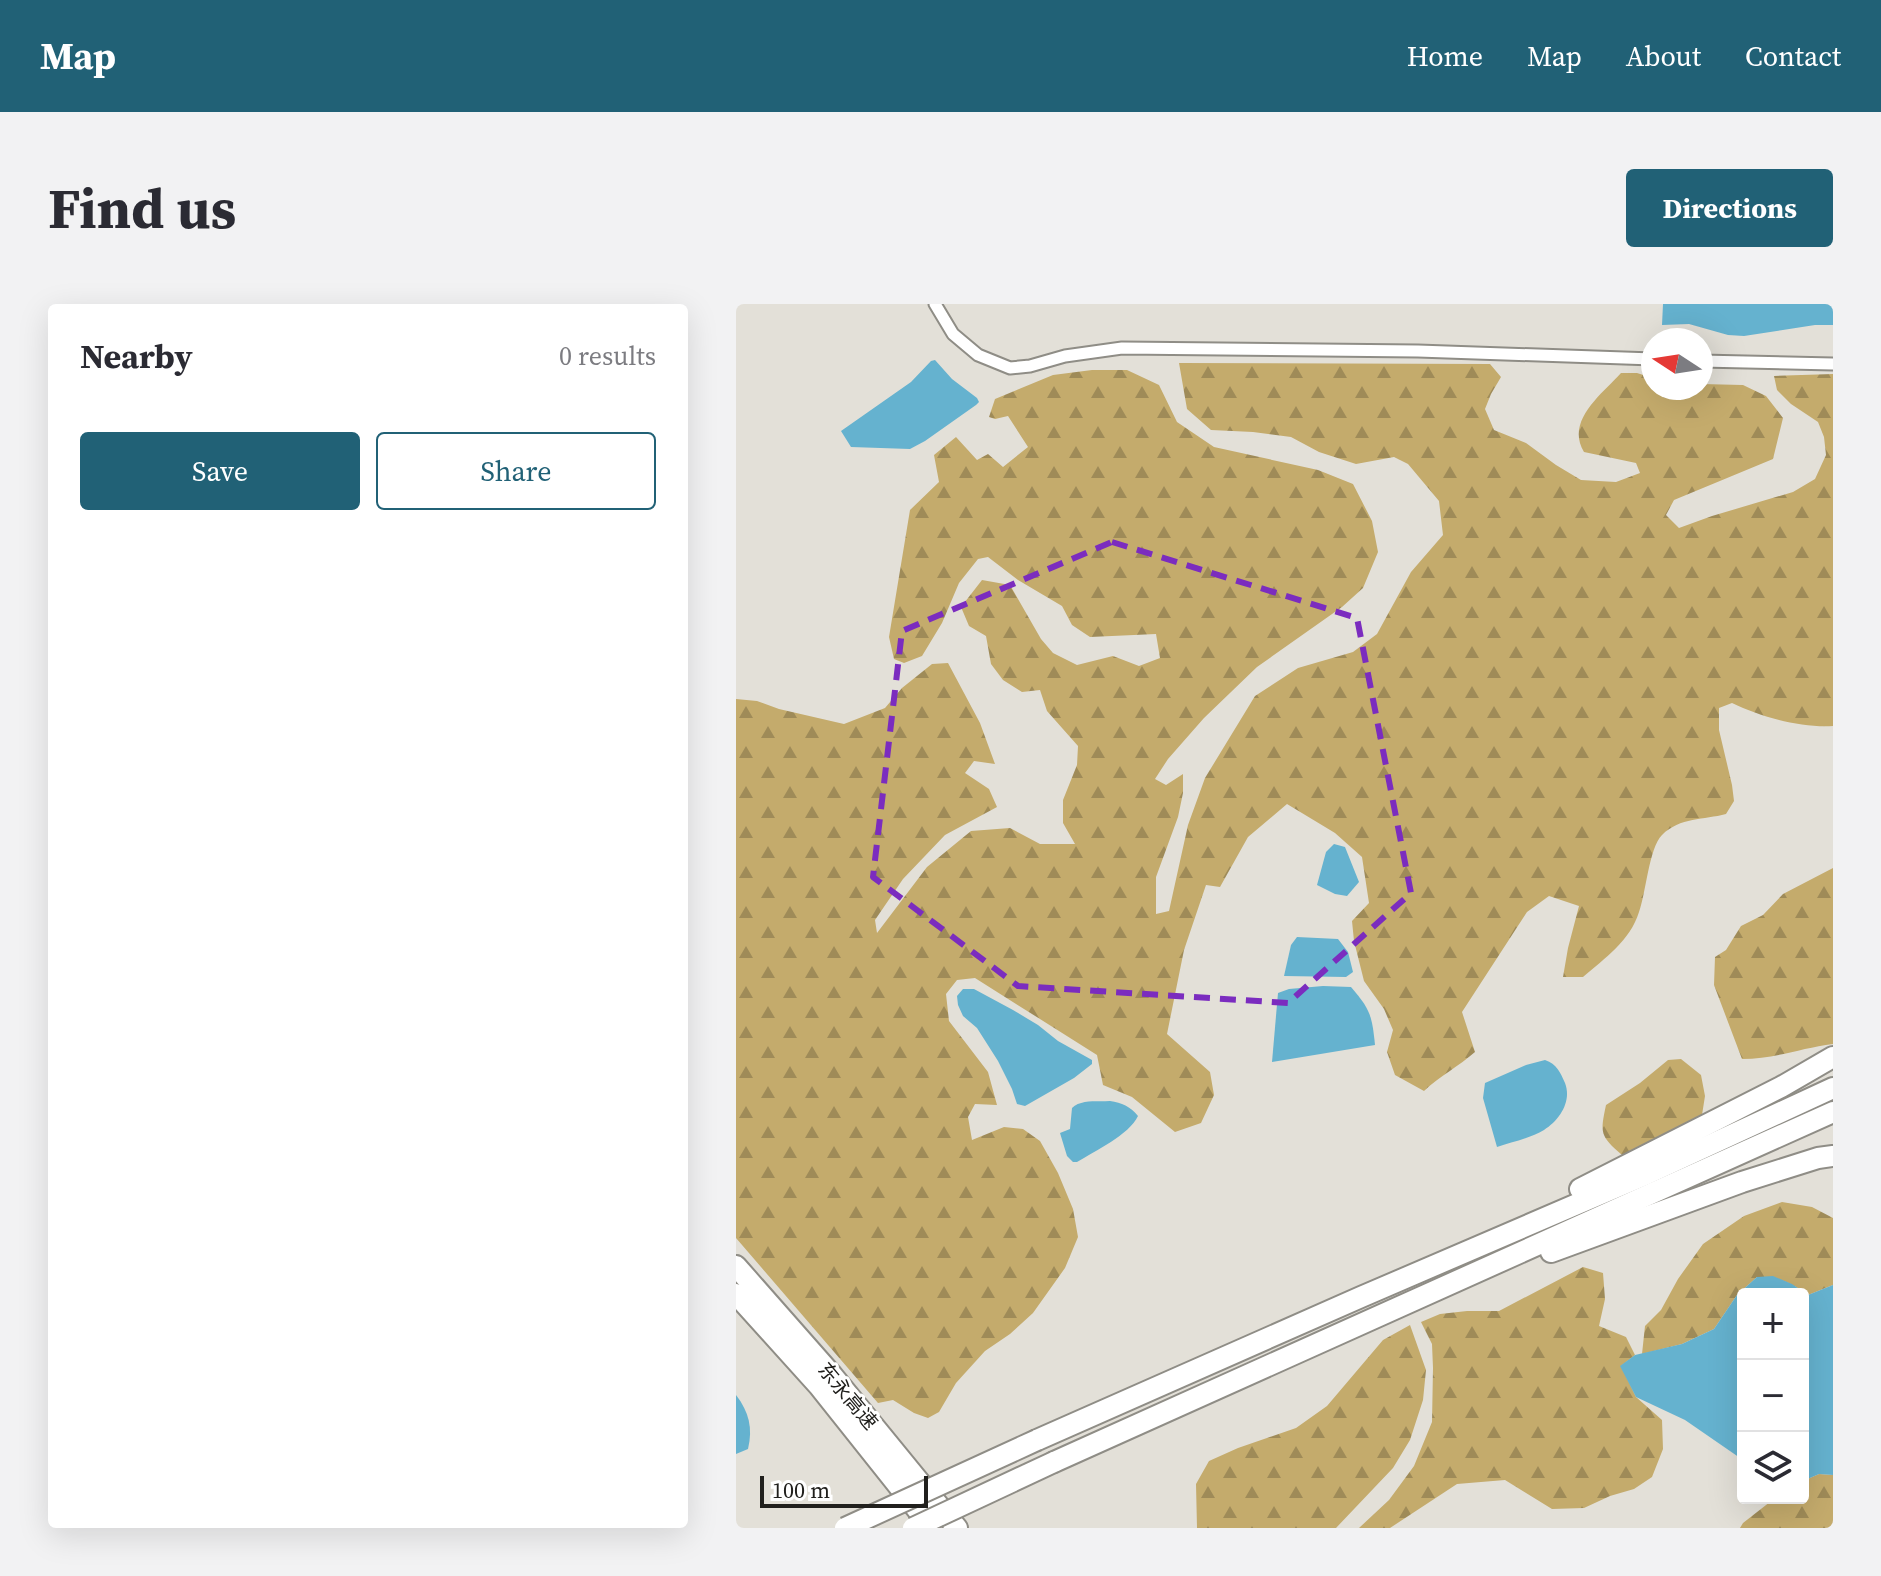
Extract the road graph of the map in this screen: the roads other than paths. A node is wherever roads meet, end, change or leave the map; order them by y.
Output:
1 (935, 304) edge
2 (1641, 359) edge
3 (1713, 361) edge
4 (1833, 364) edge
5 (1833, 1057) edge
6 (1833, 1088) edge
7 (1833, 1112) edge
8 (1833, 1156) edge
9 (736, 1266) edge
10 (736, 1294) edge
11 (1361, 1297) junction
12 (1342, 1333) junction
13 (845, 1528) edge
14 (913, 1528) edge
15 (932, 1528) edge
16 (957, 1528) edge

1 - 2 street
3 - 4 street
5 - 11 highway
6 - 11 highway
7 - 12 highway
8 - 12 highway
9 - 16 highway, 东永高速
10 - 15 highway, 东永高速
11 - 13 highway, bridge
12 - 14 highway, bridge

